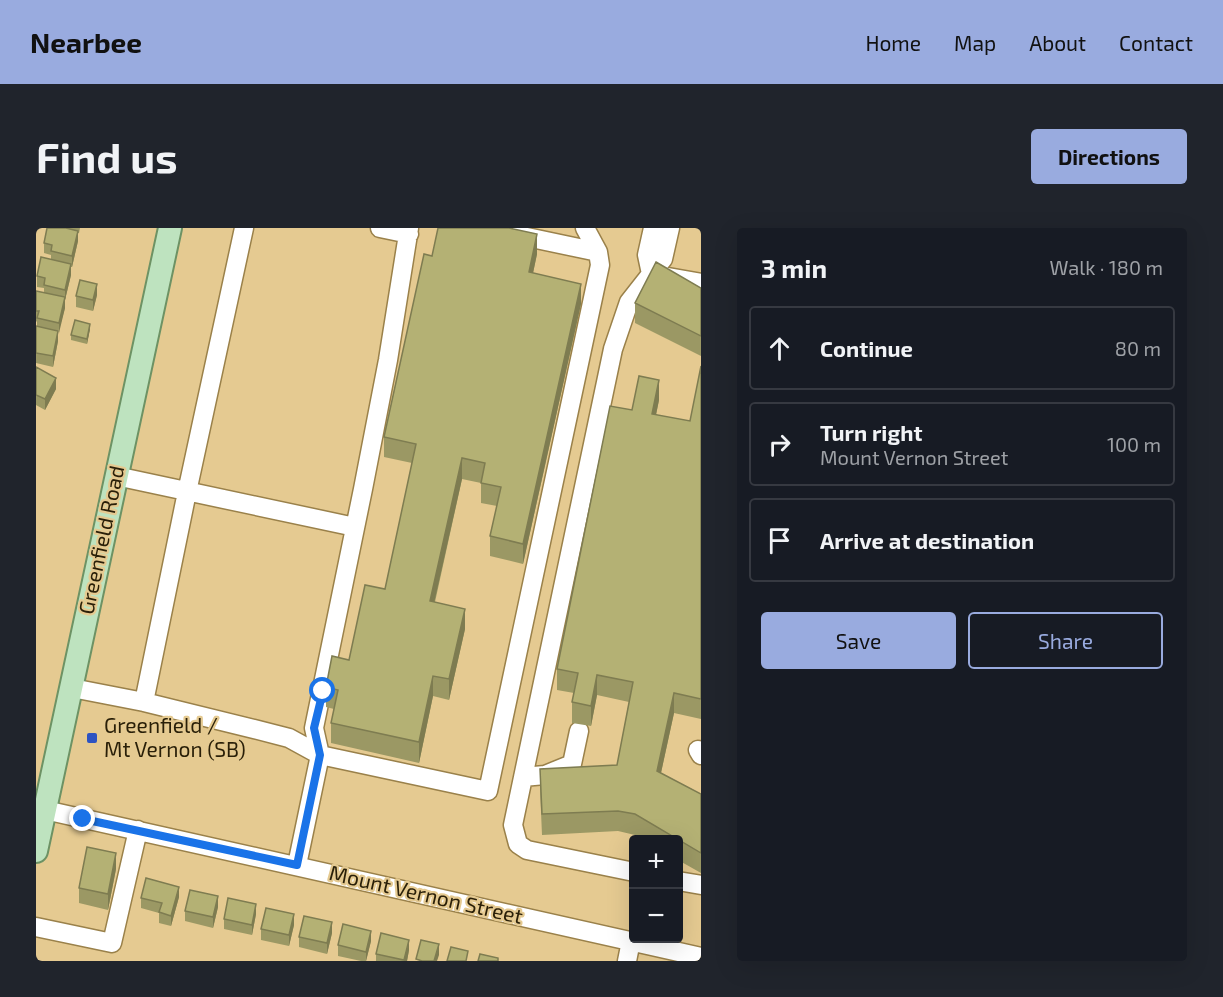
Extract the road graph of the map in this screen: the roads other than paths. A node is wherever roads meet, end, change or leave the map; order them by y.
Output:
1 (170, 228) edge
2 (244, 228) edge
3 (380, 228) edge
4 (484, 228) edge
5 (585, 228) edge
6 (653, 228) edge
7 (670, 228) edge
8 (409, 231) edge
9 (598, 252) junction
10 (651, 274) junction
11 (701, 283) edge
12 (116, 476) junction
13 (187, 492) junction
14 (355, 527) junction
15 (72, 688) junction
16 (144, 702) junction
17 (579, 731) dead end
18 (320, 755) junction
19 (523, 777) junction
20 (40, 809) edge
21 (138, 830) junction
22 (36, 851) edge
23 (297, 865) junction
24 (629, 871) edge
25 (683, 882) edge
26 (701, 885) edge
27 (36, 927) edge
28 (629, 941) edge
29 (631, 943) edge
30 (640, 943) edge
31 (701, 957) edge
32 (627, 961) edge

1 - 12 main road, Greenfield Road
2 - 13 street
3 - 8 street
4 - 9 street
5 - 9 street
6 - 10 street
7 - 10 street
8 - 14 street
9 - 18 street
10 - 11 street
10 - 19 street
12 - 13 street
12 - 15 main road, Greenfield Road
13 - 14 street
13 - 16 street
14 - 18 street
15 - 16 street
15 - 20 main road, Greenfield Road
16 - 18 street
17 - 19 street
18 - 23 street
19 - 24 street
20 - 21 street, Mount Vernon Street
20 - 22 main road, Greenfield Road
21 - 23 street, Mount Vernon Street
21 - 27 street
23 - 28 street, Mount Vernon Street
25 - 26 street
29 - 32 street
30 - 31 street, Mount Vernon Street

